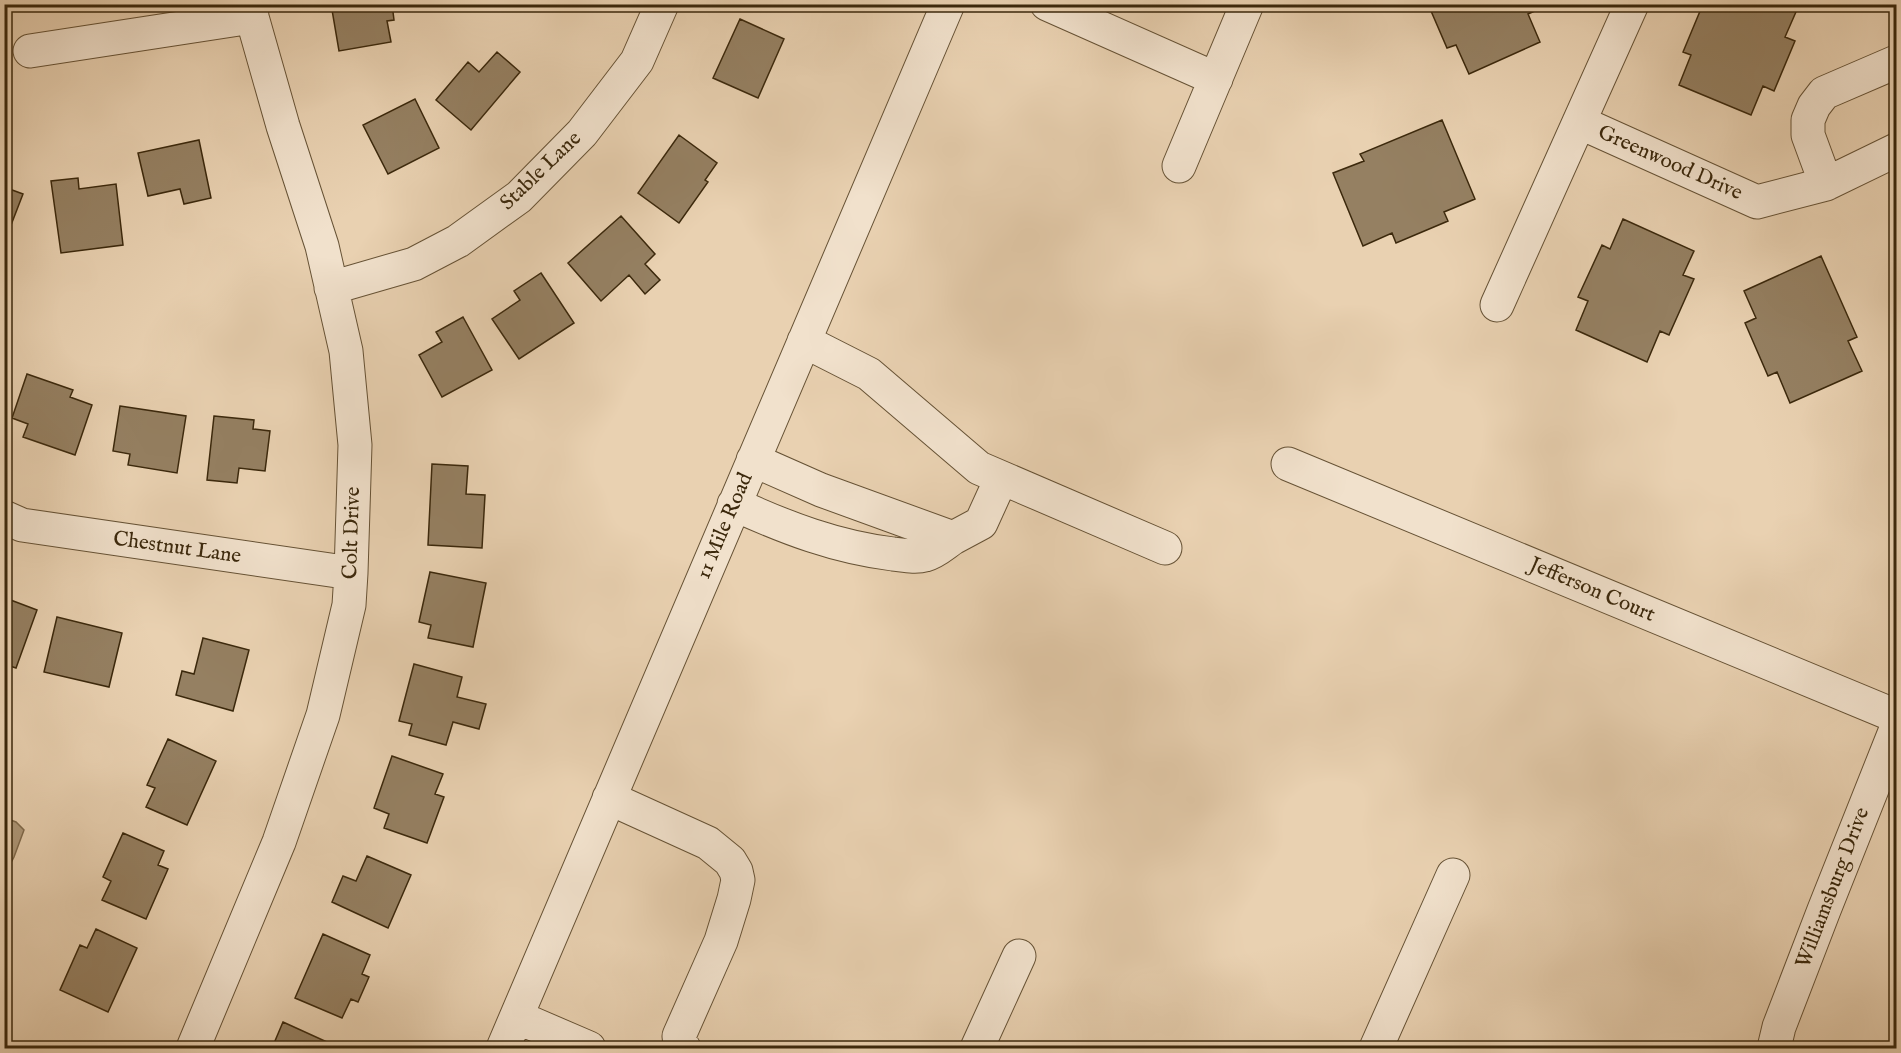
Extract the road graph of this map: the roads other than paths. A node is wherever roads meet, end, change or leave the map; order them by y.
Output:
1 (662, 4) edge
2 (948, 4) edge
3 (1047, 4) edge
4 (1247, 4) edge
5 (1632, 4) edge
6 (251, 11) edge
7 (30, 51) dead end
8 (1896, 62) edge
9 (1215, 79) junction
10 (1579, 122) junction
11 (1896, 150) edge
12 (1179, 166) dead end
13 (1826, 184) junction
14 (331, 288) junction
15 (1497, 305) dead end
16 (804, 341) junction
17 (753, 460) junction
18 (1288, 464) dead end
19 (1001, 479) junction
20 (734, 504) junction
21 (4, 517) edge
22 (953, 538) junction
23 (1165, 548) dead end
24 (351, 573) junction
25 (1896, 716) edge
26 (1896, 729) edge
27 (609, 798) junction
28 (1453, 874) dead end
29 (1018, 956) dead end
30 (517, 1017) junction
31 (193, 1048) edge
32 (503, 1048) edge
33 (589, 1048) edge
34 (684, 1048) edge
35 (977, 1048) edge
36 (1376, 1048) edge
37 (1774, 1048) edge

1 - 14 street, Stable Lane
2 - 16 street, 11 Mile Road
3 - 9 street
4 - 9 street
5 - 10 street, Greenwood Drive
6 - 7 street
6 - 14 street, Colt Drive
8 - 13 street
9 - 12 street
10 - 13 street, Greenwood Drive
10 - 15 street, Greenwood Drive
11 - 13 street, Greenwood Drive
14 - 24 street, Colt Drive
16 - 17 street, 11 Mile Road
16 - 19 street
17 - 20 street, 11 Mile Road
17 - 22 street
18 - 25 street, Jefferson Court
19 - 22 street
19 - 23 street
20 - 22 street
20 - 27 street, 11 Mile Road
21 - 24 street, Chestnut Lane
24 - 31 street, Colt Drive
26 - 37 street, Williamsburg Drive
27 - 30 street, 11 Mile Road
27 - 34 street
28 - 36 street
29 - 35 street
30 - 32 street, 11 Mile Road
30 - 33 street

